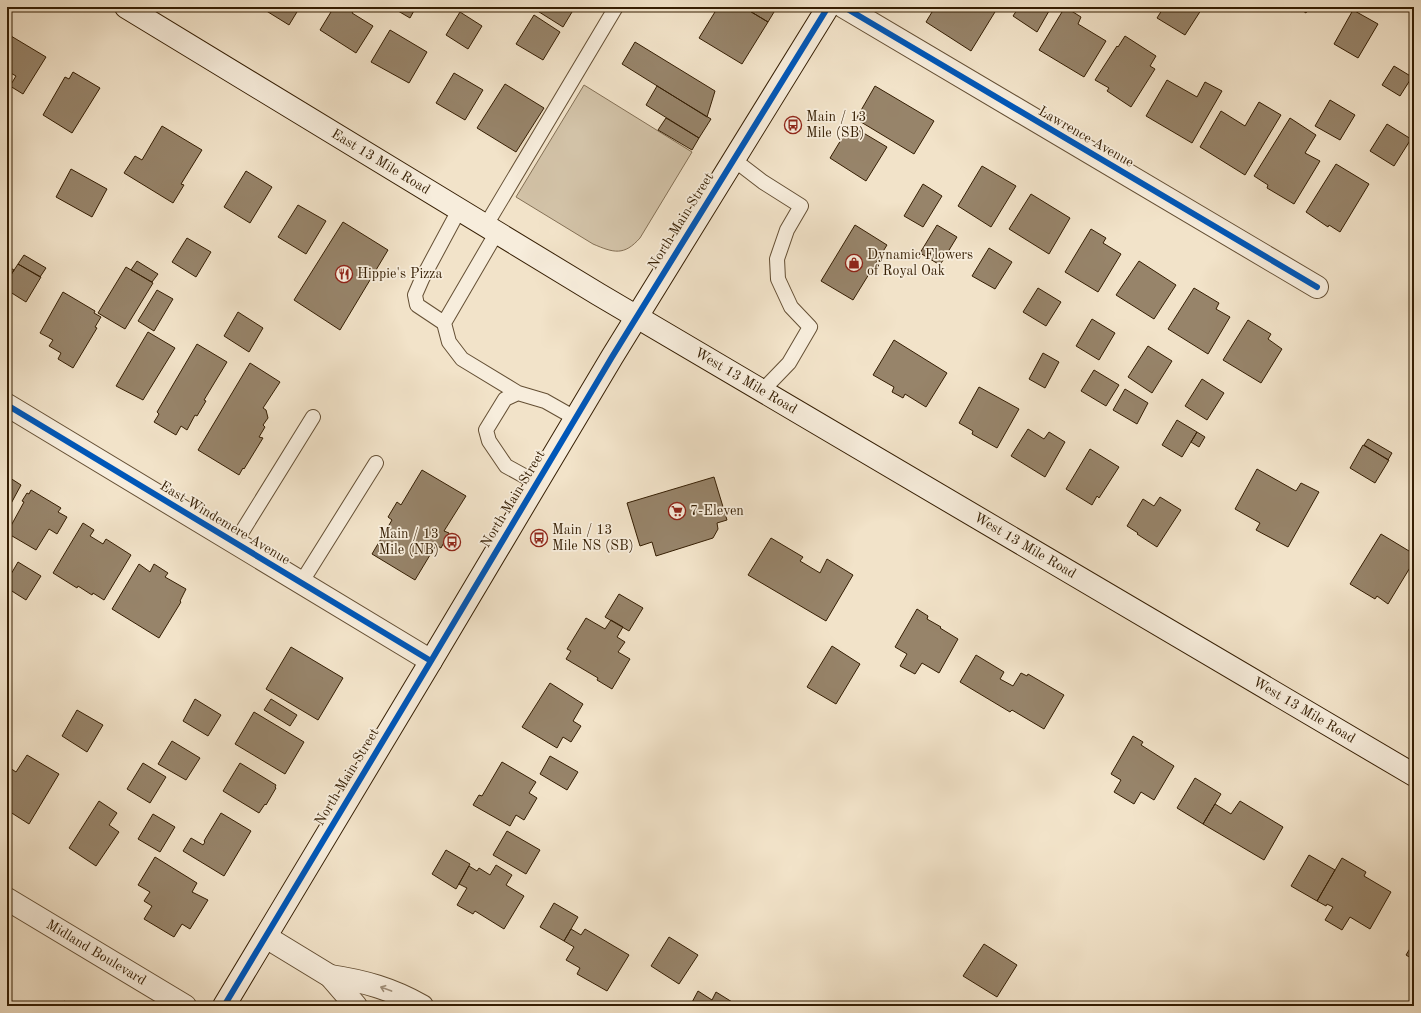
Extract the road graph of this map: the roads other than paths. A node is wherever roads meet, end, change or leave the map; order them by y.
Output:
1 (126, 7) edge
2 (616, 7) edge
3 (828, 7) edge
4 (844, 7) edge
5 (733, 159) junction
6 (460, 210) junction
7 (492, 229) junction
8 (1317, 287) dead end
9 (636, 316) junction
10 (444, 322) junction
11 (762, 391) junction
12 (518, 393) junction
13 (7, 405) edge
14 (313, 417) dead end
15 (575, 418) junction
16 (376, 463) dead end
17 (536, 483) junction
18 (235, 543) junction
19 (301, 583) junction
20 (431, 661) junction
21 (1414, 775) edge
22 (7, 899) edge
23 (266, 936) junction
24 (330, 976) junction
25 (185, 1006) edge
26 (224, 1006) edge
27 (356, 1006) edge
28 (422, 1006) edge

1 - 6 main road, East 13 Mile Road
2 - 7 lane
3 - 5 main road, North Main Street
4 - 8 main road, Lawrence Avenue
5 - 9 main road, North Main Street
5 - 11 lane
6 - 7 main road, East 13 Mile Road
6 - 10 lane
7 - 9 main road, East 13 Mile Road
7 - 10 lane
9 - 11 main road, West 13 Mile Road
9 - 15 main road, North Main Street
10 - 12 lane
11 - 21 main road, West 13 Mile Road
12 - 15 lane
12 - 17 lane
13 - 18 main road, East Windemere Avenue
14 - 18 lane
15 - 17 main road, North Main Street
16 - 19 lane
17 - 20 main road, North Main Street
18 - 19 main road, East Windemere Avenue
19 - 20 main road, East Windemere Avenue
20 - 23 main road, North Main Street
22 - 25 main road, Midland Boulevard
23 - 24 main road
23 - 26 main road, North Main Street
24 - 27 main road
28 -> 24 main road

